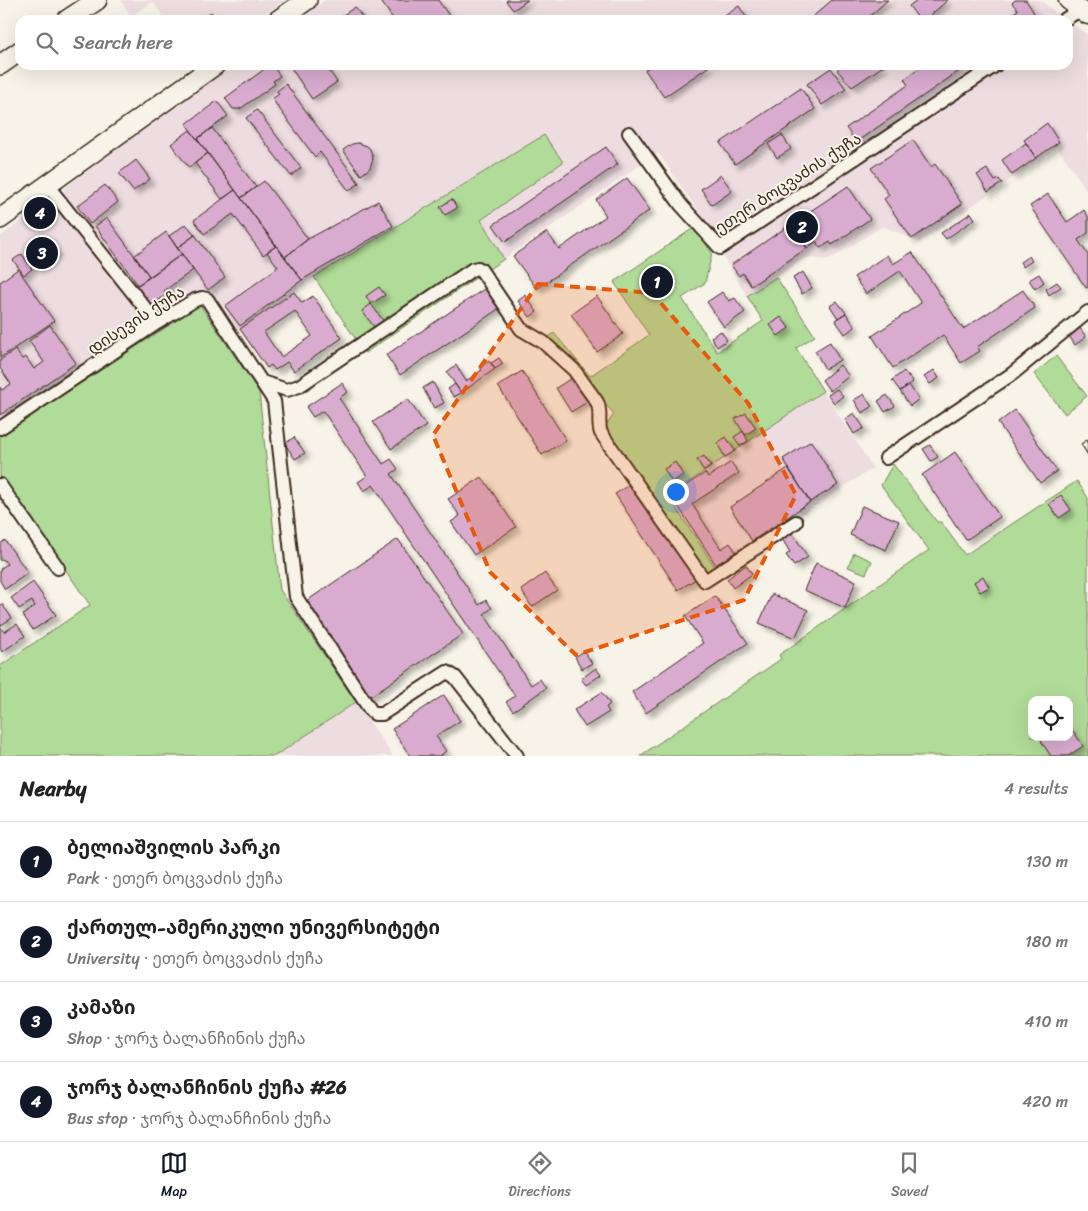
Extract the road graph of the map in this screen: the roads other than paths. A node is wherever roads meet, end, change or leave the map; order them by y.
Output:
1 (97, 0) edge
2 (300, 3) edge
3 (74, 15) edge
4 (284, 15) edge
5 (15, 55) edge
6 (0, 65) edge
7 (208, 70) edge
8 (988, 70) edge
9 (629, 134) dead end
10 (47, 185) junction
11 (0, 219) edge
12 (1088, 312) edge
13 (157, 323) junction
14 (262, 382) junction
15 (0, 428) edge
16 (886, 458) dead end
17 (0, 485) edge
18 (796, 522) dead end
19 (58, 568) dead end
20 (517, 756) edge

1 - 3 main road
2 - 4 main road
5 - 6 main road
7 - 10 main road
8 - 9 street, ეთერ ბოცვაძის ქუჩა
10 - 11 main road
10 - 13 street
12 - 16 street
13 - 14 street, დისევის ქუჩა
13 - 15 street, დისევის ქუჩა
14 - 18 street
14 - 20 street
17 - 19 street

